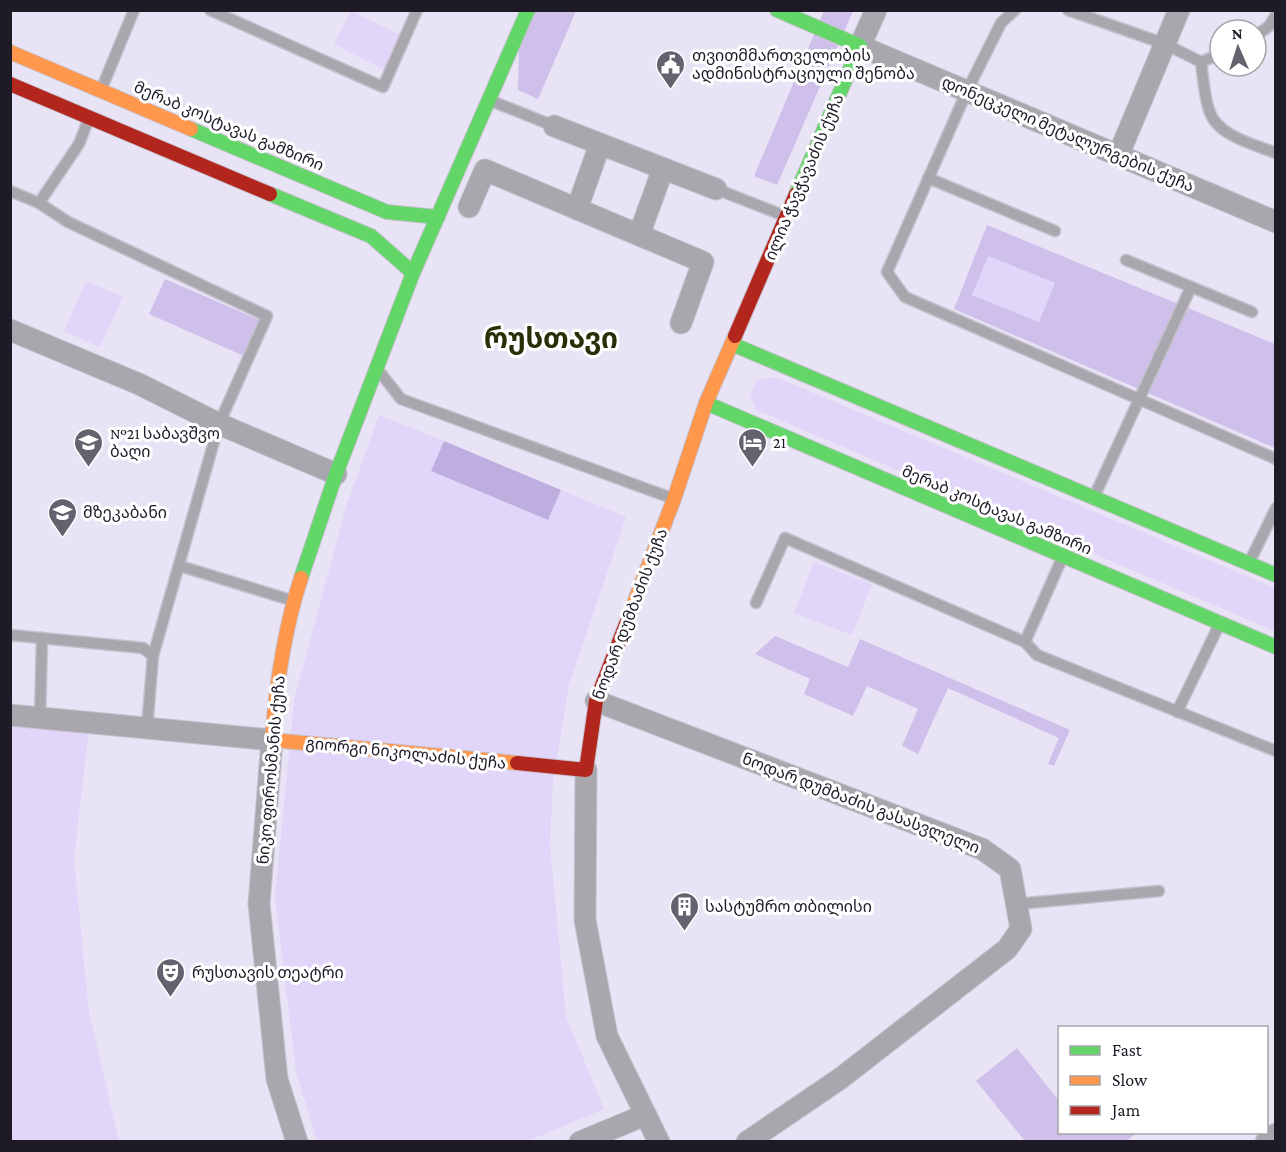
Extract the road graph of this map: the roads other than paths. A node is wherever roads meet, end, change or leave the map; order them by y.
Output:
1 (134, 10) edge
2 (210, 10) edge
3 (417, 10) edge
4 (528, 10) edge
5 (777, 10) edge
6 (876, 10) edge
7 (1015, 10) edge
8 (1068, 10) edge
9 (1179, 10) edge
10 (1165, 44) junction
11 (860, 46) junction
12 (10, 52) edge
13 (1208, 59) edge
14 (1201, 62) junction
15 (10, 84) edge
16 (101, 90) junction
17 (966, 91) junction
18 (489, 100) junction
19 (90, 117) junction
20 (554, 126) joint
21 (600, 144) junction
22 (1275, 153) edge
23 (1118, 156) junction
24 (663, 169) junction
25 (928, 178) junction
26 (716, 189) joint
27 (10, 191) edge
28 (39, 203) junction
29 (469, 207) dead end
30 (577, 209) junction
31 (787, 216) junction
32 (438, 217) junction
33 (1275, 222) edge
34 (1055, 231) dead end
35 (639, 235) junction
36 (1126, 260) dead end
37 (413, 273) junction
38 (1191, 287) junction
39 (1252, 312) dead end
40 (681, 323) dead end
41 (10, 330) edge
42 (732, 344) junction
43 (377, 369) junction
44 (1139, 399) junction
45 (706, 403) junction
46 (219, 423) junction
47 (1275, 459) edge
48 (336, 474) junction
49 (1093, 498) junction
50 (674, 499) junction
51 (1275, 507) edge
52 (1063, 556) junction
53 (1249, 564) junction
54 (180, 566) junction
55 (1275, 575) edge
56 (294, 601) junction
57 (756, 603) dead end
58 (1220, 623) junction
59 (10, 635) edge
60 (42, 638) junction
61 (1025, 642) junction
62 (1275, 647) edge
63 (153, 657) junction
64 (596, 701) junction
65 (1177, 712) junction
66 (10, 715) edge
67 (40, 717) junction
68 (147, 728) junction
69 (272, 740) junction
70 (1275, 751) edge
71 (586, 770) junction
72 (1158, 891) dead end
73 (1017, 904) junction
74 (645, 1115) junction
75 (1275, 1134) edge
76 (297, 1142) edge
77 (580, 1142) edge
78 (659, 1142) edge
79 (747, 1142) edge
80 (1266, 1142) edge

1 - 16 lane
2 - 3 lane
4 - 18 street, ნიკო ფიროსმანის ქუჩა
5 - 11 street
6 - 11 street, ილია ჭავჭავაძის ქუჩა
7 - 17 lane
8 - 10 lane
9 - 10 street
10 - 14 lane
10 - 23 street
11 - 17 street, დონეცკელი მეტალურგების ქუჩა
11 - 31 street, ილია ჭავჭავაძის ქუჩა
12 - 16 street, მერაბ კოსტავას გამზირი
13 - 14 lane
14 - 22 lane
15 - 19 street
16 - 32 street, მერაბ კოსტავას გამზირი
17 - 23 street, დონეცკელი მეტალურგების ქუჩა
17 - 25 lane
18 - 20 lane
18 - 32 street, ნიკო ფიროსმანის ქუჩა
19 - 28 lane
19 - 37 street
20 - 21 street
21 - 24 street
21 - 30 street
23 - 33 street, დონეცკელი მეტალურგების ქუჩა
24 - 26 street
24 - 35 street
25 - 34 lane
25 - 44 lane
26 - 31 lane
27 - 28 lane
28 - 46 lane
29 - 30 street
30 - 35 street
31 - 42 street, ილია ჭავჭავაძის ქუჩა
32 - 37 street, ნიკო ფიროსმანის ქუჩა
35 - 40 street
36 - 38 lane
37 - 43 street, ნიკო ფიროსმანის ქუჩა
38 - 39 lane
38 - 44 lane
41 - 46 street
42 - 45 street, ილია ჭავჭავაძის ქუჩა
42 - 49 street
43 - 48 street, ნიკო ფიროსმანის ქუჩა
43 - 50 lane
44 - 47 lane
44 - 49 lane
45 - 50 street, ნოდარ დუმბაძის ქუჩა
45 - 52 street, მერაბ კოსტავას გამზირი
46 - 48 street
46 - 54 lane
48 - 56 street, ნიკო ფიროსმანის ქუჩა
49 - 53 street
50 - 64 street, ნოდარ დუმბაძის ქუჩა
51 - 53 lane
52 - 58 street, მერაბ კოსტავას გამზირი
52 - 61 lane
53 - 55 street
54 - 56 lane
54 - 63 lane
56 - 69 street, ნიკო ფიროსმანის ქუჩა
57 - 61 lane
58 - 62 street, მერაბ კოსტავას გამზირი
58 - 65 lane
59 - 60 lane
60 - 63 lane
60 - 67 lane
61 - 65 lane
63 - 68 lane
64 - 71 street, ნოდარ დუმბაძის ქუჩა
64 - 73 street, ნოდარ დუმბაძის გასასვლელი
65 - 70 lane
66 - 67 street, გიორგი ნიკოლაძის ქუჩა
67 - 68 street, გიორგი ნიკოლაძის ქუჩა
68 - 69 street, გიორგი ნიკოლაძის ქუჩა
69 - 71 street, გიორგი ნიკოლაძის ქუჩა
69 - 76 street, ნიკო ფიროსმანის ქუჩა
71 - 74 street, ნოდარ დუმბაძის ქუჩა
72 - 73 lane
73 - 79 street, ნოდარ დუმბაძის გასასვლელი
74 - 77 street
74 - 78 street, ნოდარ დუმბაძის ქუჩა
75 - 80 street

